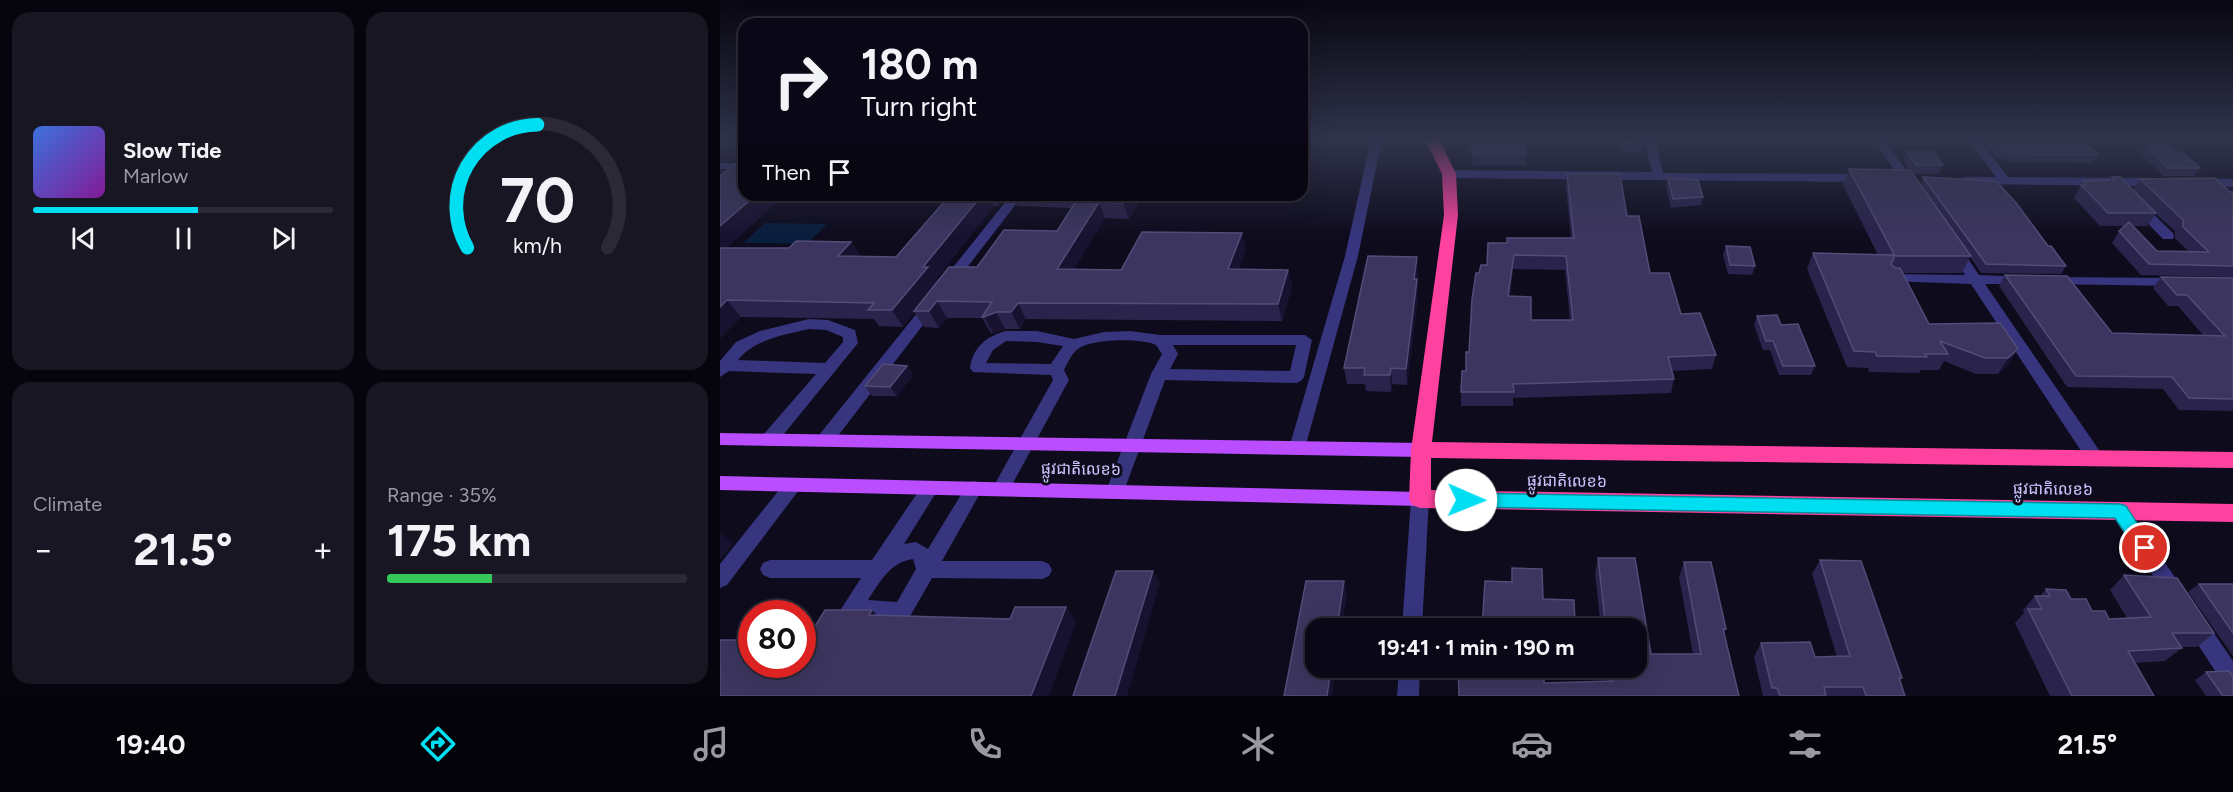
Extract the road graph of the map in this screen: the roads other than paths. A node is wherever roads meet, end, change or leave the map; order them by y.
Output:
1 (1372, 171) edge
2 (1657, 171) edge
3 (1895, 171) edge
4 (1998, 171) edge
5 (1449, 174) joint
6 (1658, 175) junction
7 (1899, 178) junction
8 (1961, 180) edge
9 (2005, 180) junction
10 (2113, 181) junction
11 (2231, 184) edge
12 (1918, 197) edge
13 (1012, 201) edge
14 (1938, 225) edge
15 (2168, 236) dead end
16 (1893, 278) edge
17 (1977, 280) junction
18 (2186, 282) edge
19 (1160, 340) junction
20 (1075, 344) junction
21 (723, 368) edge
22 (829, 369) junction
23 (1056, 370) junction
24 (1159, 374) junction
25 (720, 439) edge
26 (769, 440) junction
27 (825, 440) junction
28 (1025, 444) junction
29 (1133, 447) junction
30 (1297, 448) junction
31 (1421, 450) junction
32 (2095, 458) junction
33 (2233, 460) edge
34 (720, 483) edge
35 (793, 485) junction
36 (930, 488) junction
37 (974, 488) junction
38 (1001, 489) junction
39 (1115, 491) junction
40 (1420, 499) junction
41 (2120, 511) junction
42 (2233, 513) edge
43 (770, 568) dead end
44 (878, 569) junction
45 (926, 569) junction
46 (1042, 570) dead end
47 (720, 579) edge
48 (1413, 618) edge
49 (1409, 678) edge
50 (2233, 679) edge
51 (1408, 696) edge

1 - 30 street
2 - 6 street
3 - 7 street
4 - 9 street
5 - 6 street
5 - 31 highway
6 - 7 street
7 - 12 street
8 - 9 street
9 - 10 street
10 - 11 street
10 - 15 street
13 - 27 street
14 - 17 street
16 - 17 street
17 - 18 street
17 - 32 street
19 - 20 street
19 - 24 street
19 - 24 street
20 - 23 street
20 - 23 street
21 - 22 street
21 - 22 street
22 - 26 street
23 - 28 street
24 - 29 street
25 - 26 main road, ផ្លូវជាតិលេខ៦
26 - 27 main road, ផ្លូវជាតិលេខ៦
27 - 28 main road, ផ្លូវជាតិលេខ៦
28 - 29 main road, ផ្លូវជាតិលេខ៦
28 - 38 street
29 - 30 main road, ផ្លូវជាតិលេខ៦
29 - 39 street
30 - 31 main road, ផ្លូវជាតិលេខ៦
31 - 32 highway, ផ្លូវជាតិលេខ៦
31 - 40 highway
32 - 33 highway, ផ្លូវជាតិលេខ៦
34 - 35 main road, ផ្លូវជាតិលេខ៦
35 - 36 main road, ផ្លូវជាតិលេខ៦
35 - 47 street
36 - 37 main road, ផ្លូវជាតិលេខ៦
36 - 44 street
37 - 38 main road, ផ្លូវជាតិលេខ៦
37 - 45 street
38 - 39 main road, ផ្លូវជាតិលេខ៦
39 - 40 main road, ផ្លូវជាតិលេខ៦
40 - 41 highway, ផ្លូវជាតិលេខ៦
40 - 48 street
41 - 42 highway, ផ្លូវជាតិលេខ៦
41 - 50 street
43 - 44 street
44 - 45 street
44 - 45 street
45 - 46 street
49 - 51 street

